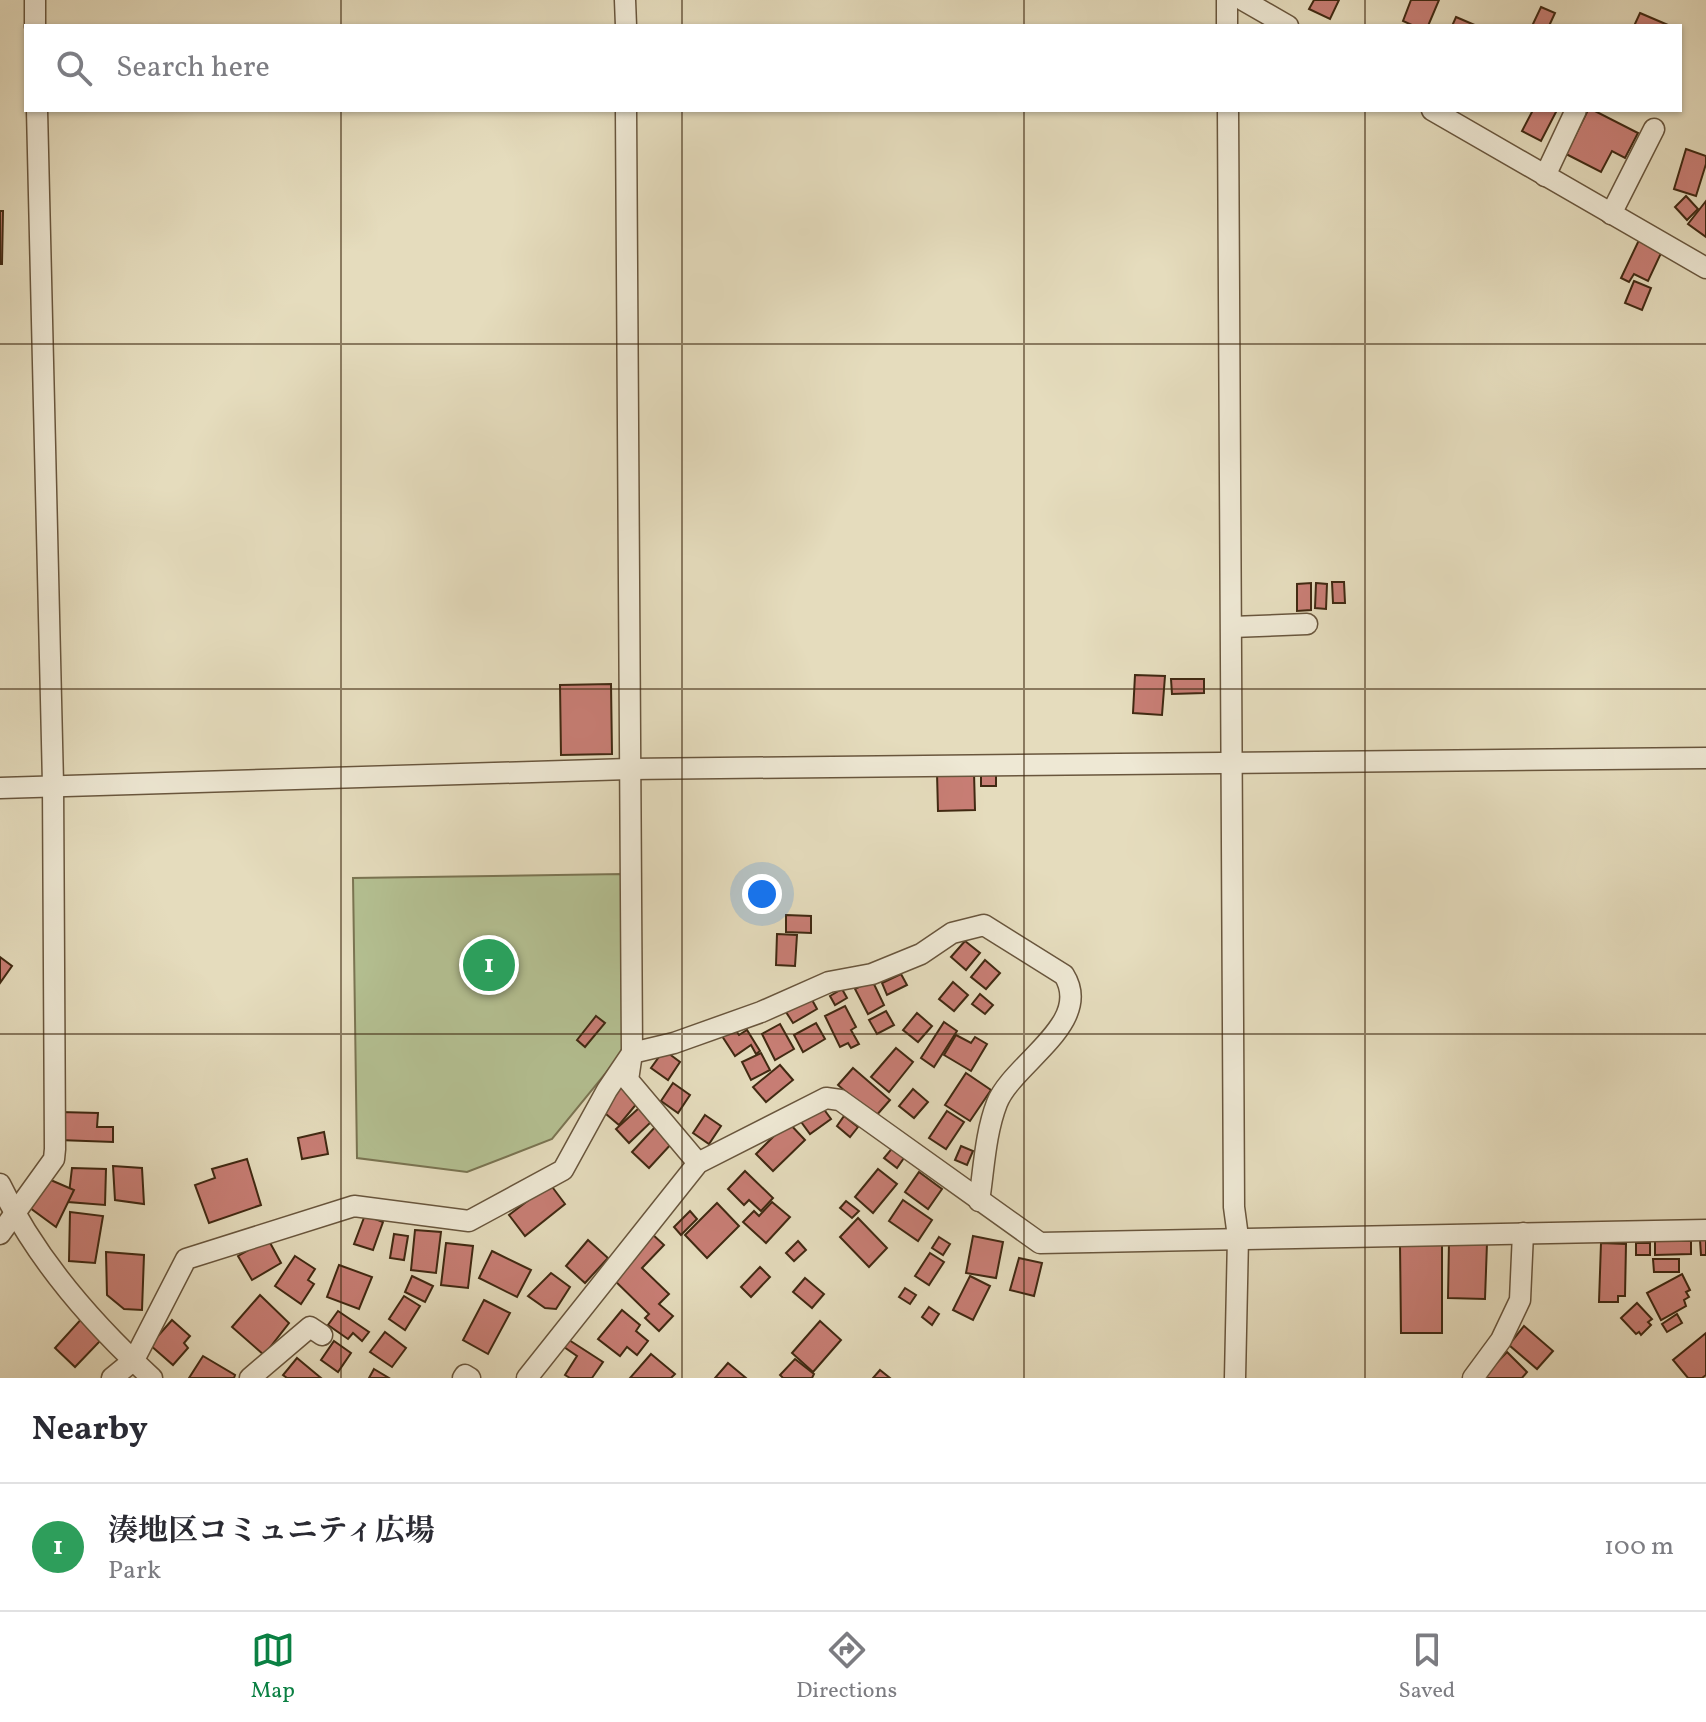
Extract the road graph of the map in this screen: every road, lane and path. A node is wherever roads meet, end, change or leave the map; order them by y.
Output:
1 (35, 0) edge
2 (625, 0) edge
3 (1227, 0) edge
4 (1243, 0) edge
5 (35, 24) edge
6 (626, 24) edge
7 (1227, 24) edge
8 (1285, 24) edge
9 (37, 112) edge
10 (626, 112) edge
11 (1228, 112) edge
12 (1435, 112) edge
13 (1575, 112) edge
14 (1654, 129) dead end
15 (1545, 176) junction
16 (1611, 214) junction
17 (1706, 268) edge
18 (1307, 624) dead end
19 (1232, 627) junction
20 (1706, 758) edge
21 (1233, 765) junction
22 (629, 769) junction
23 (53, 784) junction
24 (0, 788) edge
25 (632, 1053) junction
26 (698, 1163) junction
27 (0, 1184) edge
28 (979, 1201) junction
29 (14, 1214) junction
30 (1706, 1230) edge
31 (1523, 1233) junction
32 (0, 1234) edge
33 (1238, 1237) junction
34 (322, 1335) dead end
35 (134, 1360) junction
36 (112, 1378) edge
37 (152, 1378) edge
38 (250, 1378) edge
39 (463, 1378) edge
40 (470, 1378) edge
41 (527, 1378) edge
42 (1235, 1378) edge
43 (1473, 1378) edge

1 - 5 street
2 - 6 street
3 - 7 street
4 - 8 street
9 - 23 street
10 - 22 street
11 - 19 street
12 - 15 street
13 - 15 street
14 - 16 street
15 - 16 street
16 - 17 street
18 - 19 street
19 - 21 street
20 - 21 street
21 - 22 street
21 - 33 street
22 - 23 street
22 - 25 street
23 - 24 street
23 - 29 street
25 - 26 street
25 - 28 street
25 - 35 street
26 - 28 street
26 - 41 street
27 - 29 street
28 - 33 street
29 - 32 street
29 - 35 street
30 - 31 street
31 - 33 street
31 - 43 street
33 - 42 street
34 - 38 street
35 - 36 street
35 - 37 street
39 - 40 street

